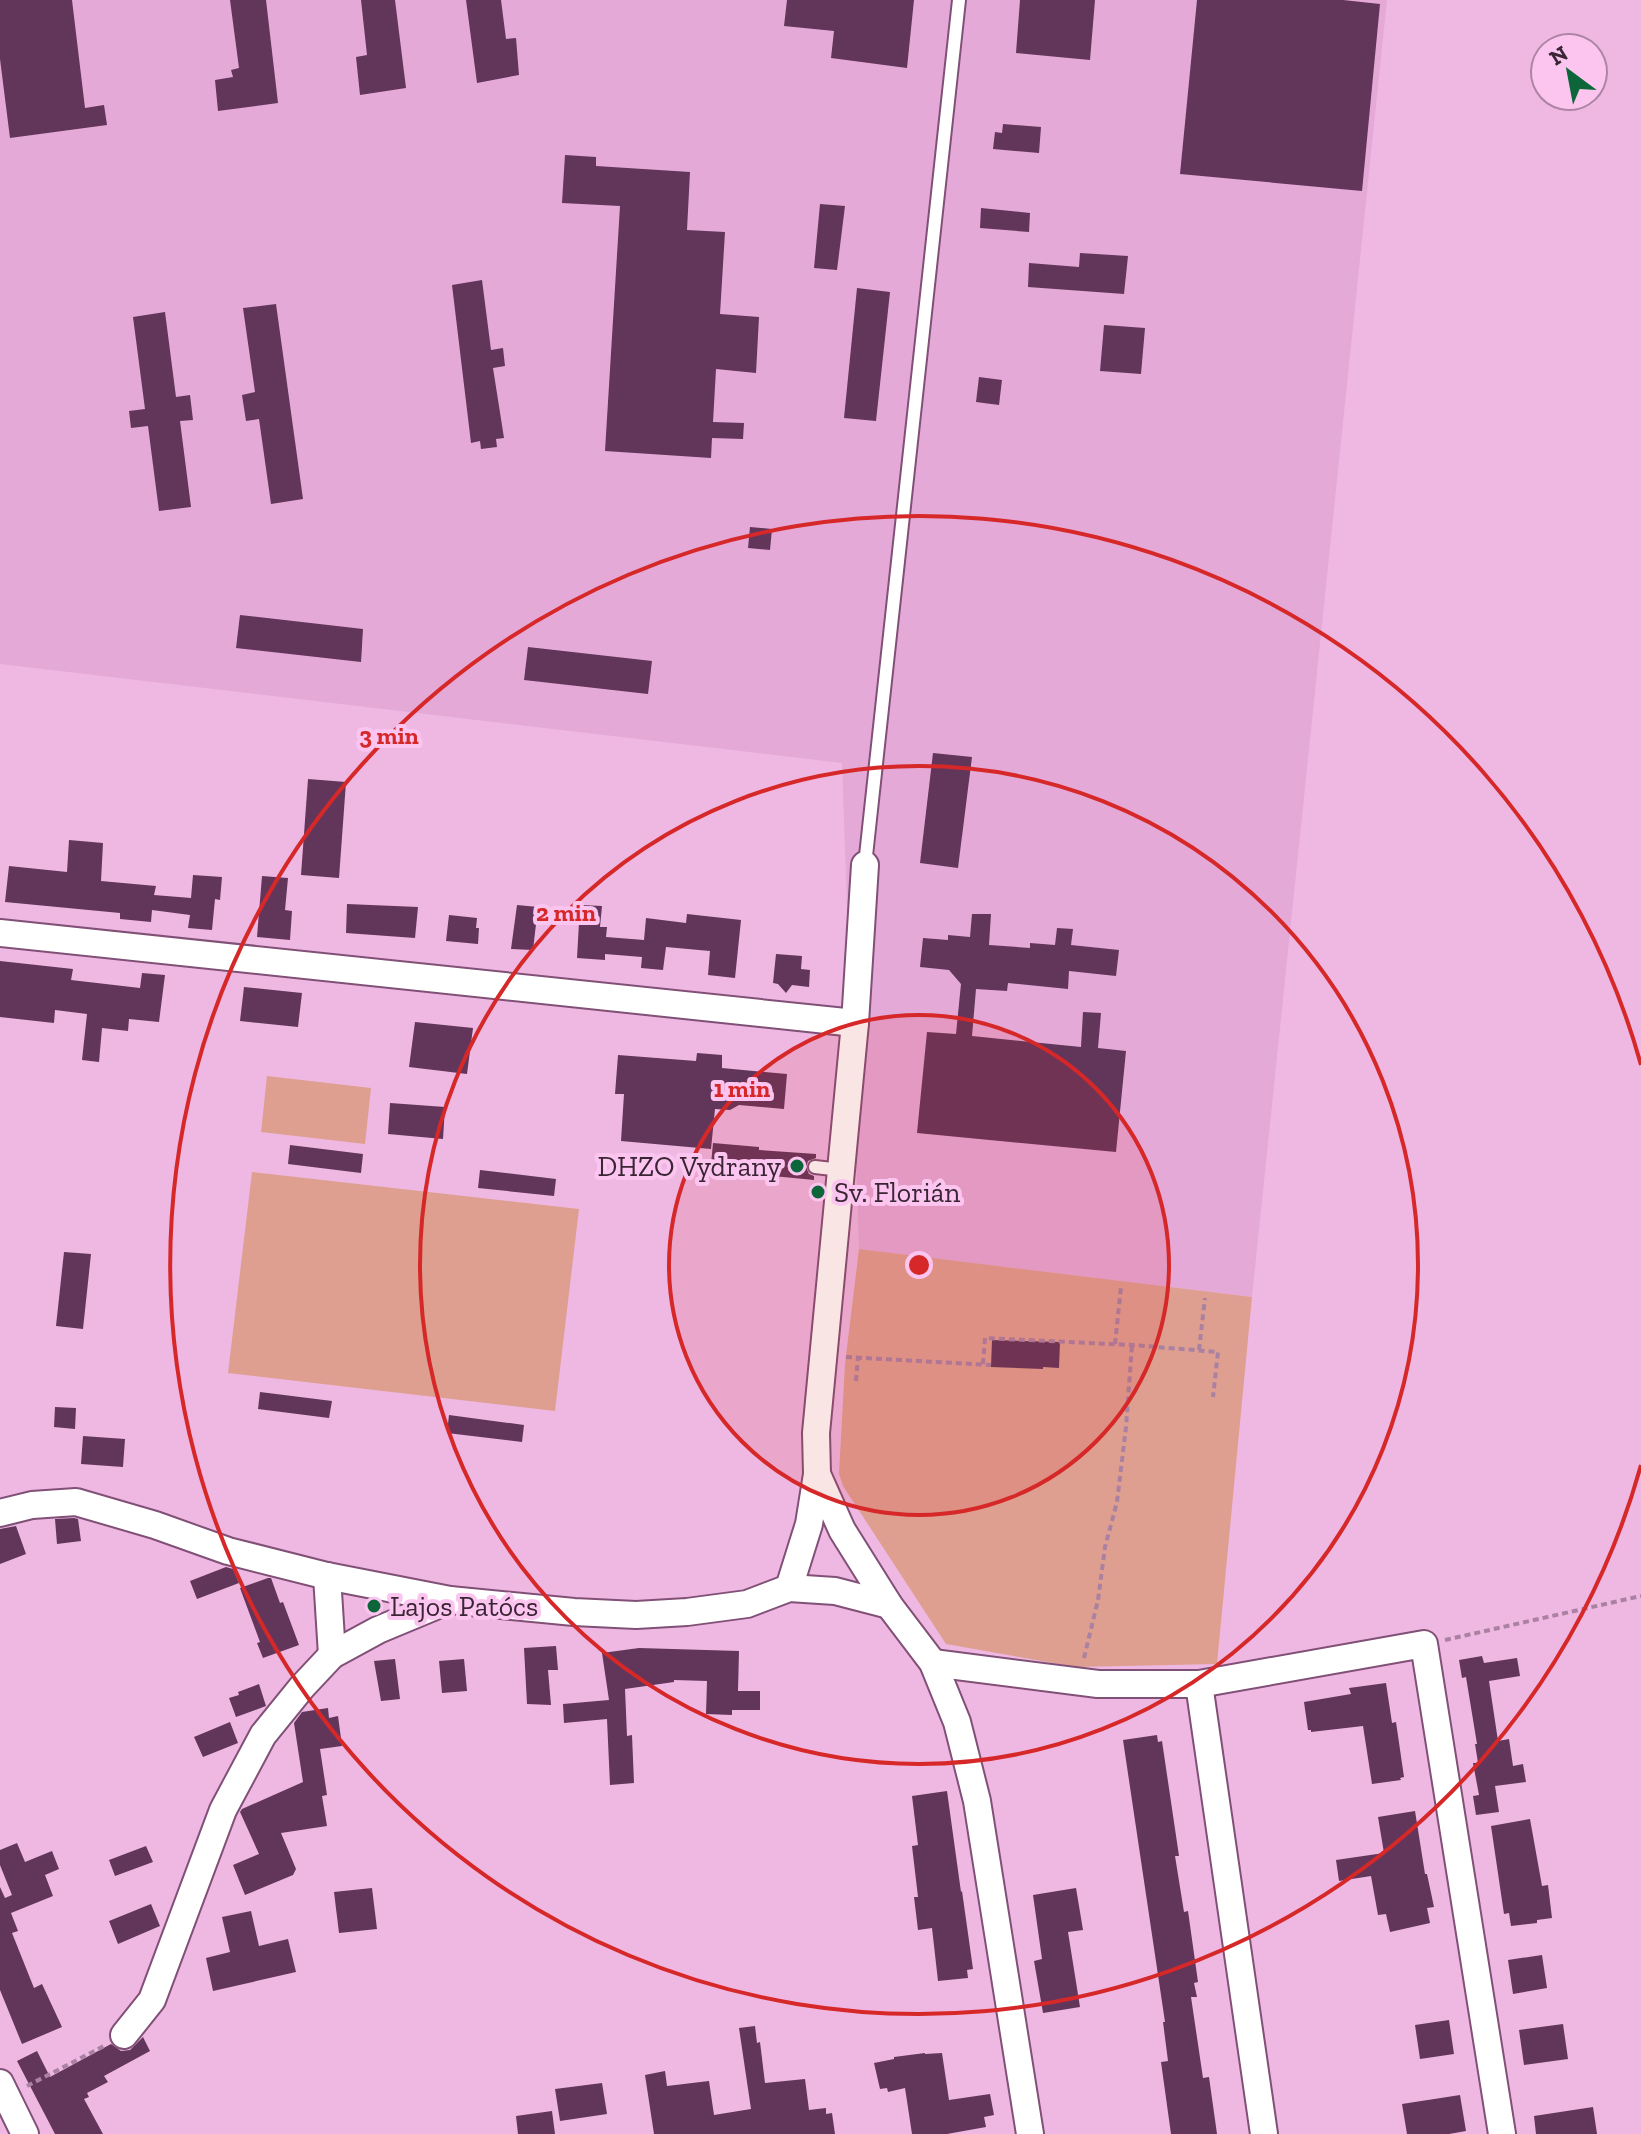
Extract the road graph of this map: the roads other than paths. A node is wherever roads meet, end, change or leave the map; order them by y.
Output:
1 (959, 0) edge
2 (865, 865) joint
3 (0, 933) edge
4 (855, 1023) junction
5 (815, 1167) dead end
6 (841, 1170) junction
7 (817, 1474) junction
8 (0, 1513) edge
9 (327, 1576) junction
10 (789, 1588) junction
11 (450, 1600) junction
12 (889, 1605) junction
13 (332, 1655) junction
14 (933, 1663) junction
15 (1199, 1684) junction
16 (124, 2035) road end
17 (3, 2090) edge
18 (25, 2134) edge
19 (1030, 2134) edge
20 (1264, 2134) edge
21 (1502, 2134) edge

1 - 2 lane
2 - 4 street
3 - 4 street
4 - 6 street
5 - 6 lane
6 - 7 street
7 - 10 street
7 - 12 street
8 - 9 street
9 - 11 street
9 - 13 street
10 - 11 street
10 - 12 street
11 - 13 street
12 - 14 street
13 - 16 street
14 - 15 street
14 - 19 street
15 - 20 street
15 - 21 street
17 - 18 street

